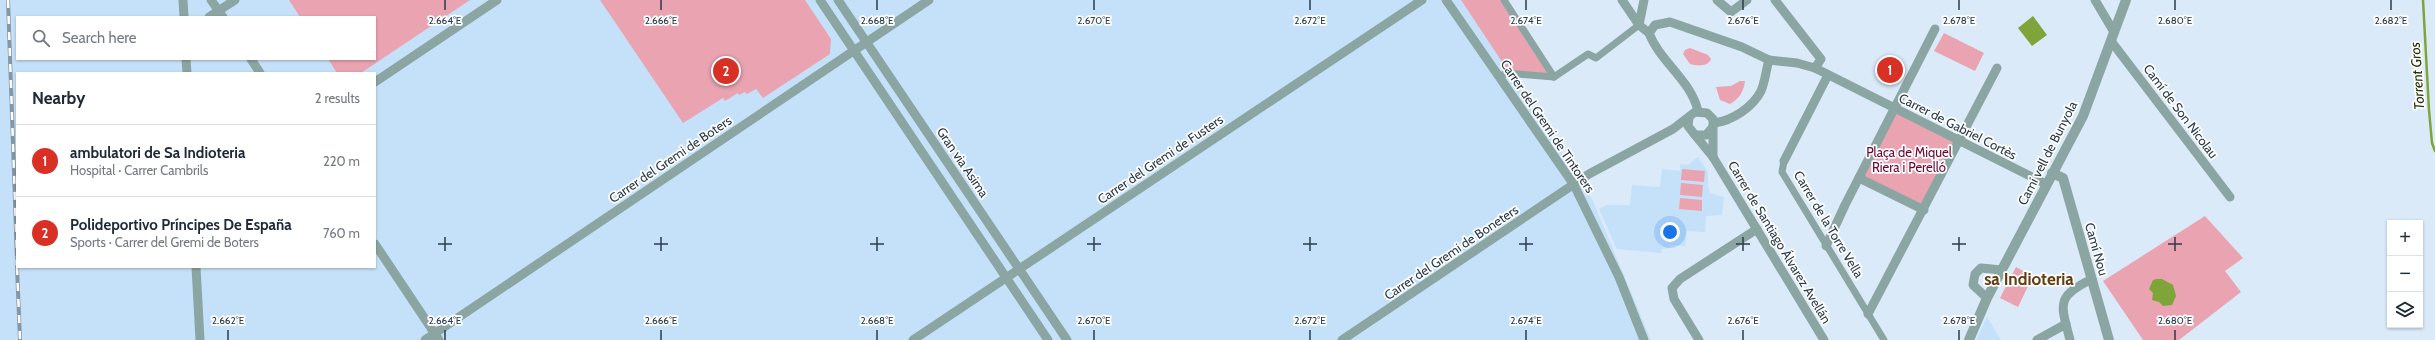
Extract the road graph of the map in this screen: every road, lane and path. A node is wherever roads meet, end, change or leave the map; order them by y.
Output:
1 (184, 0) edge
2 (211, 0) edge
3 (235, 0) edge
4 (497, 0) edge
5 (820, 0) edge
6 (838, 0) edge
7 (929, 0) edge
8 (1422, 0) edge
9 (1446, 0) edge
10 (1504, 0) edge
11 (1622, 0) edge
12 (1644, 0) edge
13 (1716, 0) edge
14 (1746, 0) edge
15 (1775, 0) edge
16 (2096, 0) edge
17 (2126, 0) edge
18 (220, 14) edge
19 (184, 16) edge
20 (1640, 25) junction
21 (1935, 28) dead end
22 (1649, 33) junction
23 (2112, 37) junction
24 (867, 43) junction
25 (854, 50) junction
26 (186, 60) edge
27 (252, 60) edge
28 (1768, 60) junction
29 (1815, 68) junction
30 (1996, 68) dead end
31 (187, 72) edge
32 (259, 72) edge
33 (1828, 75) junction
34 (1500, 77) junction
35 (1554, 78) junction
36 (376, 81) edge
37 (1894, 109) junction
38 (1698, 111) junction
39 (1689, 118) junction
40 (1713, 125) junction
41 (1673, 129) junction
42 (1694, 134) junction
43 (1959, 141) junction
44 (1713, 157) junction
45 (1784, 160) joint
46 (2052, 173) junction
47 (1859, 178) junction
48 (2046, 184) junction
49 (1574, 185) junction
50 (2230, 197) dead end
51 (1924, 210) junction
52 (1757, 229) junction
53 (376, 246) edge
54 (1826, 246) junction
55 (196, 268) edge
56 (1019, 268) junction
57 (2002, 270) junction
58 (1006, 278) junction
59 (2092, 278) junction
60 (1987, 298) junction
61 (1868, 314) junction
62 (2066, 324) junction
63 (437, 337) edge
64 (200, 340) edge
65 (425, 340) edge
66 (913, 340) edge
67 (1048, 340) edge
68 (1067, 340) edge
69 (1342, 340) edge
70 (1644, 340) edge
71 (1699, 340) edge
72 (1824, 340) edge
73 (1884, 340) edge
74 (1969, 340) edge
75 (2037, 340) edge
76 (2070, 340) edge
77 (2109, 340) edge

1 - 19 street
2 - 18 street
3 - 18 street
4 - 36 street
5 - 25 street
6 - 24 street, Gran via Asima
7 - 24 street, Carrer del Gremi de Boters
8 - 56 street, Carrer del Gremi de Fusters
9 - 34 street, Carrer del Gremi de Tintorers
10 - 35 street
11 - 20 street
12 - 20 street
13 - 14 street
15 - 29 street
16 - 23 street, Camí de Son Nicolau
17 - 23 street, Camí vell de Bunyola
20 - 22 street
20 - 35 street
21 - 37 street
22 - 28 street
22 - 38 street
23 - 46 street, Camí vell de Bunyola
23 - 50 street, Camí de Son Nicolau
24 - 25 street, Carrer del Gremi de Boters
24 - 56 street, Gran via Asima
25 - 58 street
25 - 63 street, Carrer del Gremi de Boters
26 - 31 street
27 - 32 street
28 - 29 street, Carrer de Gabriel Cortès
28 - 40 street
29 - 33 street, Carrer de Gabriel Cortès
30 - 43 street
33 - 37 street, Carrer de Gabriel Cortès
33 - 45 street, Carrer de la Torre Vella
34 - 35 street
34 - 49 street, Carrer del Gremi de Tintorers
37 - 43 street, Carrer de Gabriel Cortès
37 - 47 street
38 - 39 street
38 - 40 street
39 - 41 street
39 - 42 street
40 - 42 street
40 - 44 street, Carrer de Santiago Álvarez Avellán
41 - 42 street
41 - 49 street, Carrer del Gremi de Boneters
42 - 44 street, Carrer de Santiago Álvarez Avellán
43 - 48 street, Carrer de Gabriel Cortès
43 - 51 street
44 - 52 street, Carrer de Santiago Álvarez Avellán
45 - 54 street, Carrer de la Torre Vella
46 - 48 street, Camí vell de Bunyola
46 - 59 street, Camí Nou
47 - 51 street
47 - 54 street
48 - 57 street, Camí vell de Bunyola
49 - 69 street, Carrer del Gremi de Boneters
49 - 70 street, Carrer del Gremi de Tintorers
51 - 61 street
52 - 71 street
52 - 72 street, Carrer de Santiago Álvarez Avellán
53 - 63 street
54 - 61 street, Carrer de la Torre Vella
55 - 64 street
56 - 58 street, Carrer del Gremi de Fusters
56 - 68 street, Gran via Asima
57 - 60 street, Camí vell de Bunyola
57 - 60 street
58 - 66 street, Carrer del Gremi de Fusters
58 - 67 street
59 - 62 street
59 - 77 street, Camí Nou
60 - 74 street, Camí vell de Bunyola
61 - 73 street, Carrer de la Torre Vella
62 - 75 street
62 - 76 street
63 - 65 street, Carrer del Gremi de Boters

